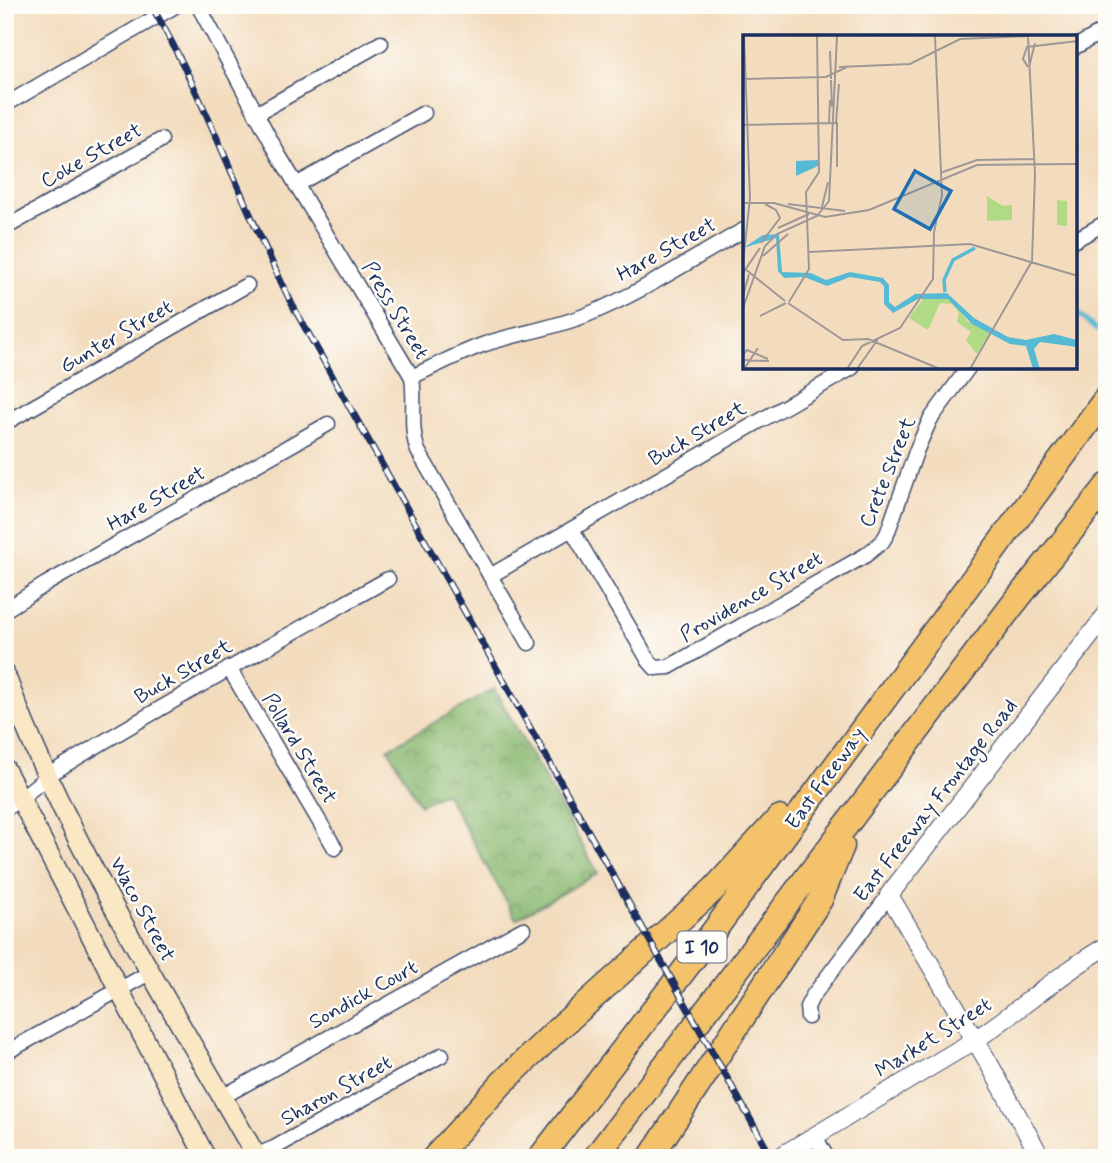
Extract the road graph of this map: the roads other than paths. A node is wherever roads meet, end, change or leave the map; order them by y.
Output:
1 (177, 5) edge
2 (198, 5) edge
3 (1107, 29) edge
4 (381, 43) dead end
5 (1077, 46) edge
6 (5, 105) edge
7 (424, 113) dead end
8 (256, 114) junction
9 (161, 140) dead end
10 (296, 184) junction
11 (1107, 222) edge
12 (5, 228) edge
13 (743, 231) edge
14 (1077, 239) edge
15 (247, 285) dead end
16 (850, 369) edge
17 (967, 369) edge
18 (412, 377) junction
19 (1104, 398) edge
20 (5, 423) edge
21 (328, 424) dead end
22 (1107, 486) edge
23 (1107, 510) edge
24 (572, 530) junction
25 (866, 555) joint
26 (490, 576) junction
27 (388, 579) dead end
28 (1011, 607) junction
29 (5, 610) edge
30 (1103, 625) edge
31 (529, 643) dead end
32 (229, 668) junction
33 (5, 674) edge
34 (858, 733) junction
35 (5, 769) edge
36 (47, 776) junction
37 (13, 805) edge
38 (854, 816) junction
39 (335, 848) dead end
40 (889, 895) junction
41 (523, 929) dead end
42 (1105, 950) edge
43 (151, 972) junction
44 (121, 990) junction
45 (808, 1017) dead end
46 (975, 1040) junction
47 (5, 1054) edge
48 (442, 1055) dead end
49 (224, 1096) junction
50 (815, 1136) junction
51 (254, 1157) edge
52 (206, 1158) edge
53 (433, 1158) edge
54 (540, 1158) edge
55 (594, 1158) edge
56 (650, 1158) edge
57 (778, 1158) edge
58 (827, 1158) edge
59 (1041, 1158) edge

1 - 6 street
2 - 8 street, Press Street
3 - 5 street
4 - 8 street
7 - 10 street
8 - 10 street, Press Street
9 - 12 street, Coke Street
10 - 18 street, Press Street
11 - 14 street
13 - 18 street, Hare Street
15 - 20 street, Gunter Street
16 - 24 street, Buck Street
17 - 25 street, Crete Street
18 - 26 street, Press Street
19 - 34 highway, East Freeway / I 10
21 - 29 street, Hare Street
22 - 28 highway, I 10
23 - 28 highway
24 - 25 street, Providence Street
24 - 26 street, Buck Street
26 - 31 street, Press Street
27 - 32 street, Buck Street
28 - 38 highway, I 10
30 - 40 street, East Freeway Frontage Road
32 - 36 street, Buck Street
32 - 39 street, Pollard Street
33 - 36 main road, Waco Street
34 - 53 highway
34 - 54 highway, East Freeway / I 10
35 - 37 main road
36 - 37 street, Buck Street
36 - 43 main road, Waco Street
37 - 44 main road
38 - 55 highway, I 10
38 - 56 highway
40 - 45 street, East Freeway Frontage Road
40 - 46 street
41 - 49 street, Sondick Court
42 - 46 street, Market Street
43 - 44 street
43 - 49 main road, Waco Street
44 - 47 street
44 - 52 main road
46 - 50 street, Market Street
46 - 59 street
48 - 51 street, Sharon Street
49 - 51 main road, Waco Street
50 - 57 street, Market Street
50 - 58 street

